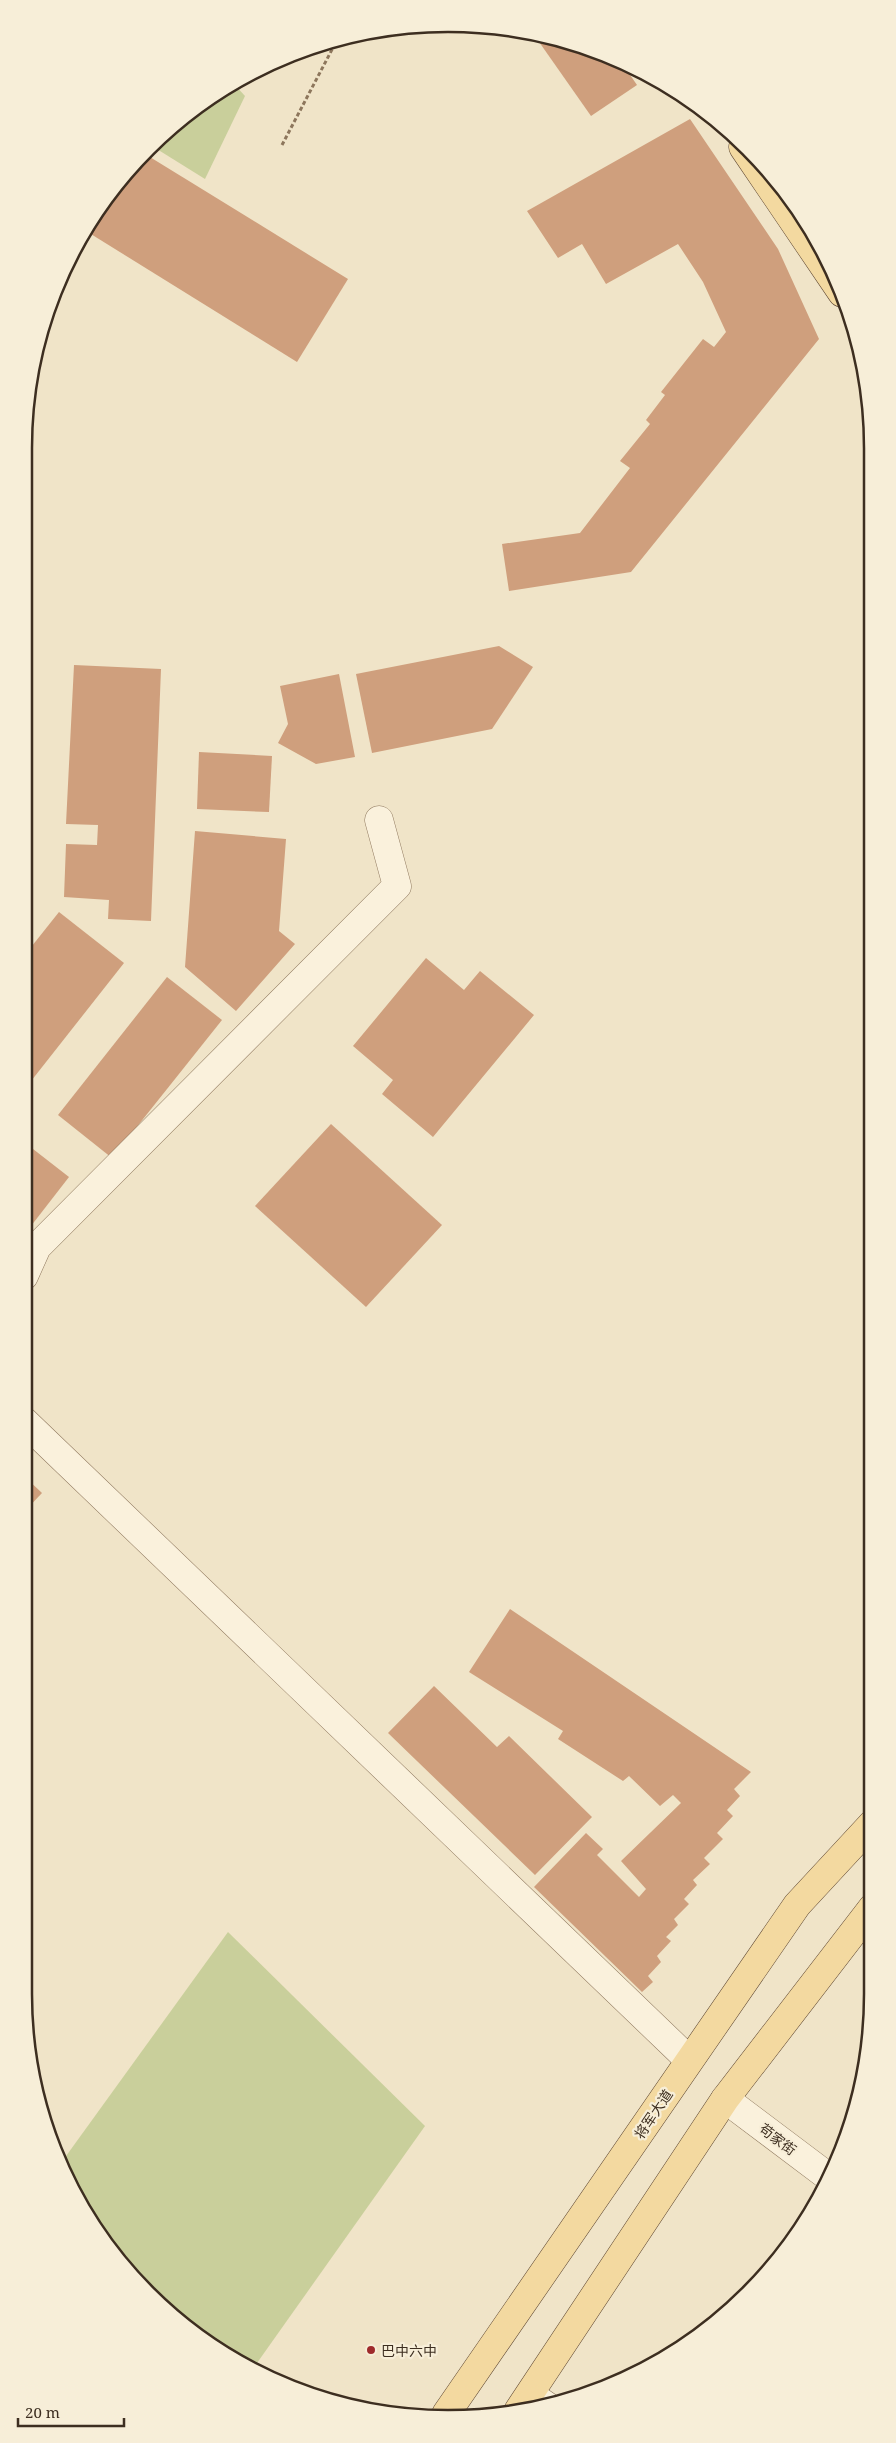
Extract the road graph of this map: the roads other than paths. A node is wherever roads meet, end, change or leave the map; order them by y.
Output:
1 (766, 181) edge
2 (816, 254) edge
3 (380, 820) dead end
4 (32, 1259) edge
5 (32, 1429) edge
6 (864, 1833) edge
7 (864, 1918) edge
8 (689, 2060) junction
9 (725, 2099) junction
10 (824, 2173) edge
11 (533, 2402) edge
12 (449, 2410) edge

1 - 2 main road
3 - 4 street
5 - 8 street
6 - 8 main road, 将军大道
7 - 9 main road
8 - 12 main road, 将军大道
9 - 10 street, 苟家街
9 - 11 main road

